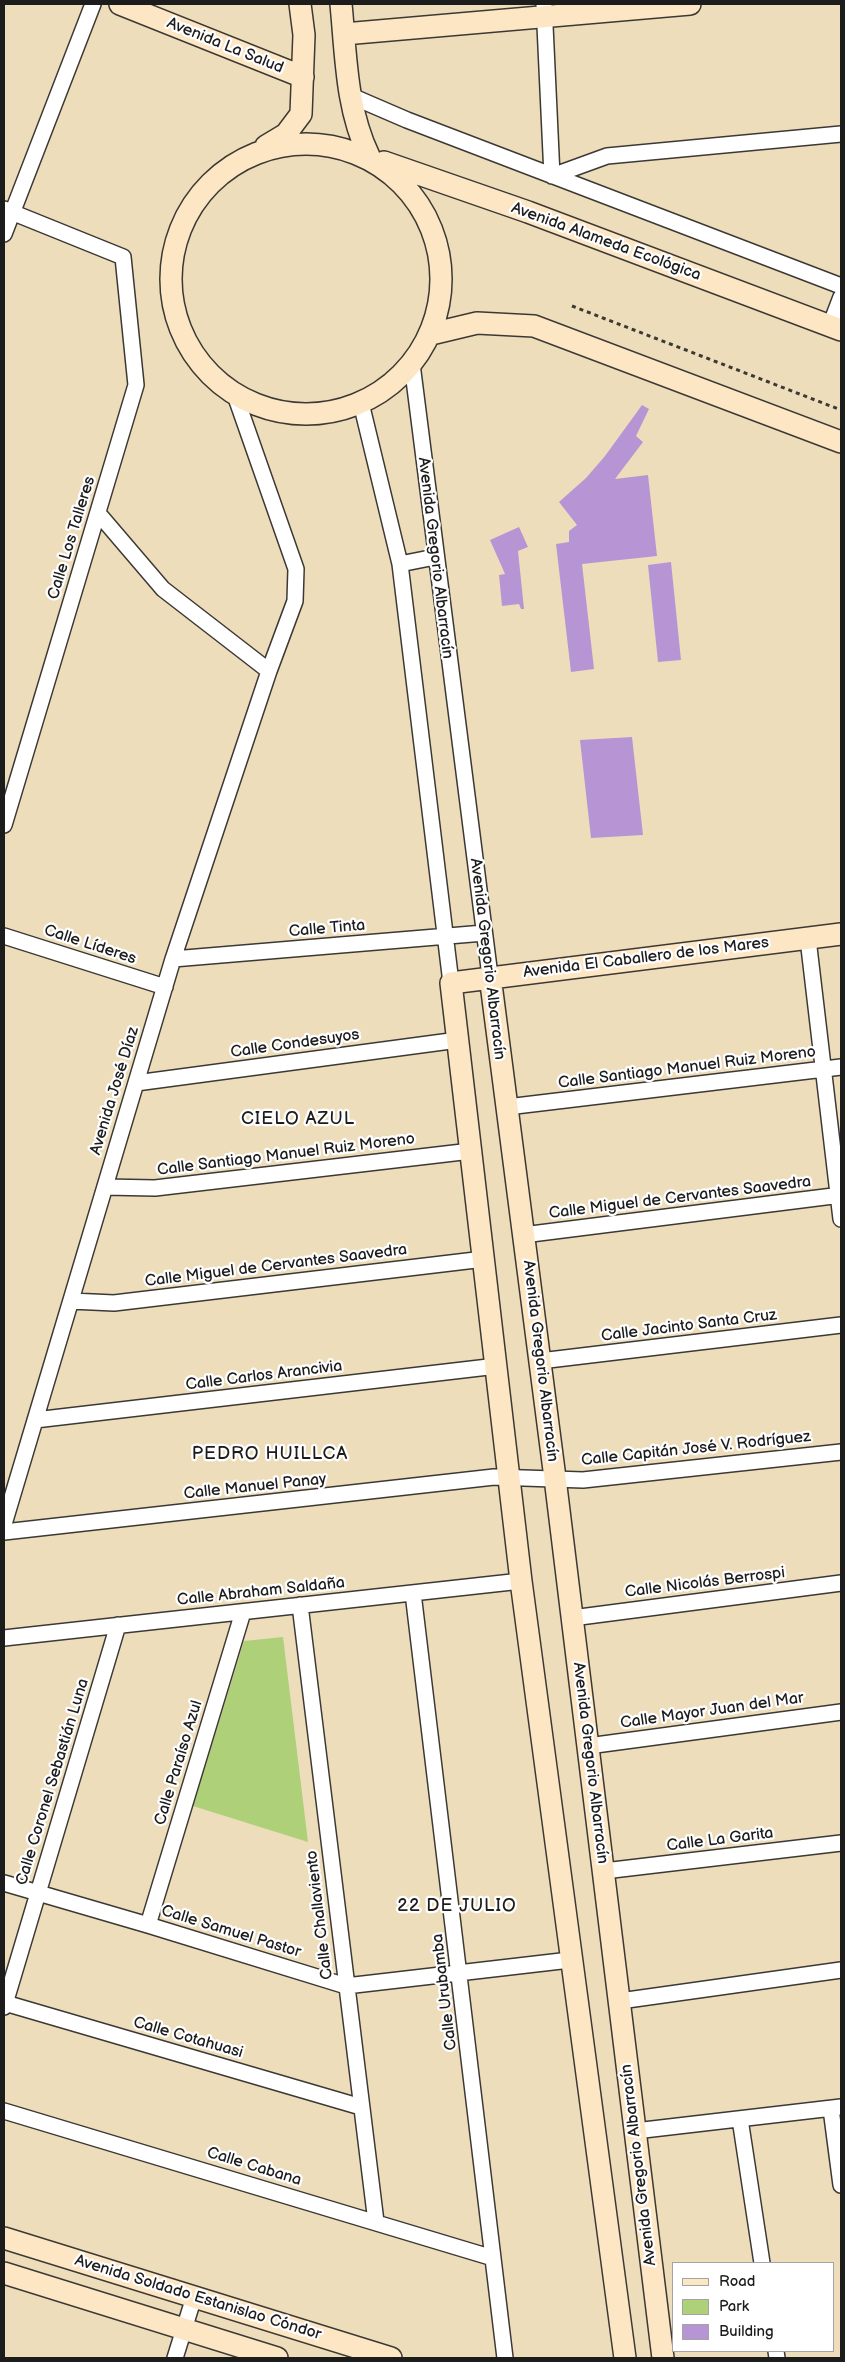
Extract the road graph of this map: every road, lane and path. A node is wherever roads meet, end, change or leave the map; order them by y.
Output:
1 (93, 4) edge
2 (120, 4) edge
3 (300, 4) edge
4 (341, 4) edge
5 (690, 4) edge
6 (544, 11) edge
7 (344, 34) junction
8 (303, 77) junction
9 (349, 95) junction
10 (841, 134) edge
11 (256, 152) junction
12 (369, 156) junction
13 (552, 176) junction
14 (7, 211) edge
15 (4, 234) edge
16 (841, 286) edge
17 (841, 297) edge
18 (572, 306) dead end
19 (836, 328) edge
20 (430, 334) junction
21 (412, 364) junction
22 (235, 395) junction
23 (361, 403) junction
24 (841, 410) edge
25 (841, 442) edge
26 (98, 512) junction
27 (435, 557) junction
28 (400, 564) junction
29 (269, 671) junction
30 (4, 825) edge
31 (484, 933) junction
32 (841, 934) edge
33 (4, 936) edge
34 (446, 937) junction
35 (808, 939) junction
36 (173, 959) junction
37 (490, 976) junction
38 (451, 983) junction
39 (165, 987) junction
40 (458, 1040) junction
41 (841, 1066) edge
42 (823, 1069) junction
43 (136, 1083) junction
44 (507, 1107) junction
45 (471, 1151) junction
46 (105, 1186) junction
47 (840, 1195) edge
48 (841, 1219) edge
49 (524, 1235) junction
50 (484, 1260) junction
51 (71, 1301) junction
52 (841, 1325) edge
53 (540, 1360) junction
54 (496, 1366) junction
55 (35, 1420) junction
56 (841, 1452) edge
57 (510, 1478) junction
58 (555, 1478) junction
59 (4, 1524) edge
60 (4, 1532) edge
61 (521, 1580) junction
62 (841, 1583) edge
63 (413, 1593) junction
64 (300, 1605) junction
65 (243, 1612) junction
66 (572, 1618) junction
67 (118, 1625) junction
68 (4, 1638) edge
69 (841, 1712) edge
70 (588, 1746) junction
71 (841, 1843) edge
72 (604, 1871) junction
73 (4, 1883) edge
74 (38, 1894) junction
75 (148, 1925) junction
76 (570, 1960) junction
77 (841, 1970) edge
78 (460, 1974) junction
79 (346, 1986) junction
80 (620, 2001) junction
81 (4, 2005) edge
82 (361, 2107) junction
83 (836, 2108) edge
84 (4, 2111) edge
85 (740, 2119) junction
86 (635, 2131) junction
87 (841, 2185) edge
88 (376, 2222) junction
89 (4, 2238) edge
90 (493, 2258) junction
91 (762, 2262) edge
92 (4, 2273) edge
93 (194, 2297) junction
94 (183, 2329) junction
95 (175, 2358) edge
96 (276, 2358) edge
97 (392, 2358) edge
98 (505, 2358) edge
99 (625, 2358) edge
100 (663, 2358) edge

1 - 14 street
2 - 8 street, Avenida La Salud
3 - 8 street
4 - 7 street
5 - 6 street
6 - 7 street
6 - 13 street
7 - 9 street
8 - 11 street
9 - 12 street
9 - 13 street
10 - 13 street
11 - 12 street, Avenida Alameda Ecológica
11 - 22 street
12 - 19 street, Avenida Alameda Ecológica
12 - 20 street
13 - 16 street
14 - 15 street
14 - 26 street, Calle Los Talleres
17 - 19 street
18 - 24 path
20 - 21 street
20 - 25 street
21 - 23 street
21 - 27 street, Avenida Gregorio Albarracín
22 - 23 street
22 - 29 street, Avenida José Díaz
23 - 28 street
26 - 29 street
26 - 30 street, Calle Los Talleres
27 - 28 street
27 - 31 street, Avenida Gregorio Albarracín
28 - 34 street
29 - 36 street, Avenida José Díaz
31 - 34 street, Calle Tinta
31 - 37 street, Avenida Gregorio Albarracín
32 - 35 street, Avenida El Caballero de los Mares
33 - 39 street, Calle Líderes
34 - 36 street, Calle Tinta
34 - 38 street
35 - 37 street, Avenida El Caballero de los Mares
35 - 42 street
36 - 39 street, Avenida José Díaz
37 - 38 street, Avenida El Caballero de los Mares
37 - 44 street, Avenida Gregorio Albarracín
38 - 40 street
39 - 43 street, Avenida José Díaz
40 - 43 street, Calle Condesuyos
40 - 45 street
41 - 42 street, Calle Santiago Manuel Ruiz Moreno
42 - 44 street, Calle Santiago Manuel Ruiz Moreno
42 - 47 street
43 - 46 street, Avenida José Díaz
44 - 49 street, Avenida Gregorio Albarracín
45 - 46 street, Calle Santiago Manuel Ruiz Moreno
45 - 50 street
46 - 51 street, Avenida José Díaz
47 - 48 street
47 - 49 street, Calle Miguel de Cervantes Saavedra
49 - 53 street, Avenida Gregorio Albarracín
50 - 51 street, Calle Miguel de Cervantes Saavedra
50 - 54 street
51 - 55 street, Avenida José Díaz
52 - 53 street, Calle Jacinto Santa Cruz
53 - 58 street, Avenida Gregorio Albarracín
54 - 55 street, Calle Carlos Arancivia
54 - 57 street
55 - 59 street, Avenida José Díaz
56 - 58 street, Calle Capitán José V. Rodríguez
57 - 58 street, Calle Capitán José V. Rodríguez
57 - 60 street, Calle Manuel Panay
57 - 61 street
58 - 66 street, Avenida Gregorio Albarracín
61 - 63 street, Calle Abraham Saldaña
61 - 76 street
62 - 66 street, Calle Nicolás Berrospi
63 - 64 street, Calle Abraham Saldaña
63 - 78 street, Calle Urubamba
64 - 65 street, Calle Abraham Saldaña
64 - 79 street, Calle Challaviento
65 - 67 street, Calle Abraham Saldaña
65 - 75 street, Calle Paraíso Azul
66 - 70 street, Avenida Gregorio Albarracín
67 - 68 street, Calle Abraham Saldaña
67 - 74 street, Calle Coronel Sebastián Luna
69 - 70 street, Calle Mayor Juan del Mar
70 - 72 street, Avenida Gregorio Albarracín
71 - 72 street, Calle La Garita
72 - 80 street, Avenida Gregorio Albarracín
73 - 74 street, Calle Samuel Pastor
74 - 75 street, Calle Samuel Pastor
74 - 81 street, Calle Coronel Sebastián Luna
75 - 79 street, Calle Samuel Pastor
76 - 78 street, Calle Samuel Pastor
76 - 99 street
77 - 80 street
78 - 79 street, Calle Samuel Pastor
78 - 90 street, Calle Urubamba
79 - 82 street, Calle Challaviento
80 - 86 street, Avenida Gregorio Albarracín
81 - 82 street, Calle Cotahuasi
82 - 88 street, Calle Challaviento
83 - 85 street
83 - 87 street
84 - 88 street, Calle Cabana
85 - 86 street
85 - 91 street
86 - 100 street, Avenida Gregorio Albarracín
88 - 90 street, Calle Cabana
89 - 93 street, Avenida Soldado Estanislao Cóndor
90 - 98 street, Calle Urubamba
92 - 94 street, Avenida Soldado Estanislao Cóndor
93 - 94 street
93 - 97 street, Avenida Soldado Estanislao Cóndor
94 - 95 street
94 - 96 street, Avenida Soldado Estanislao Cóndor

